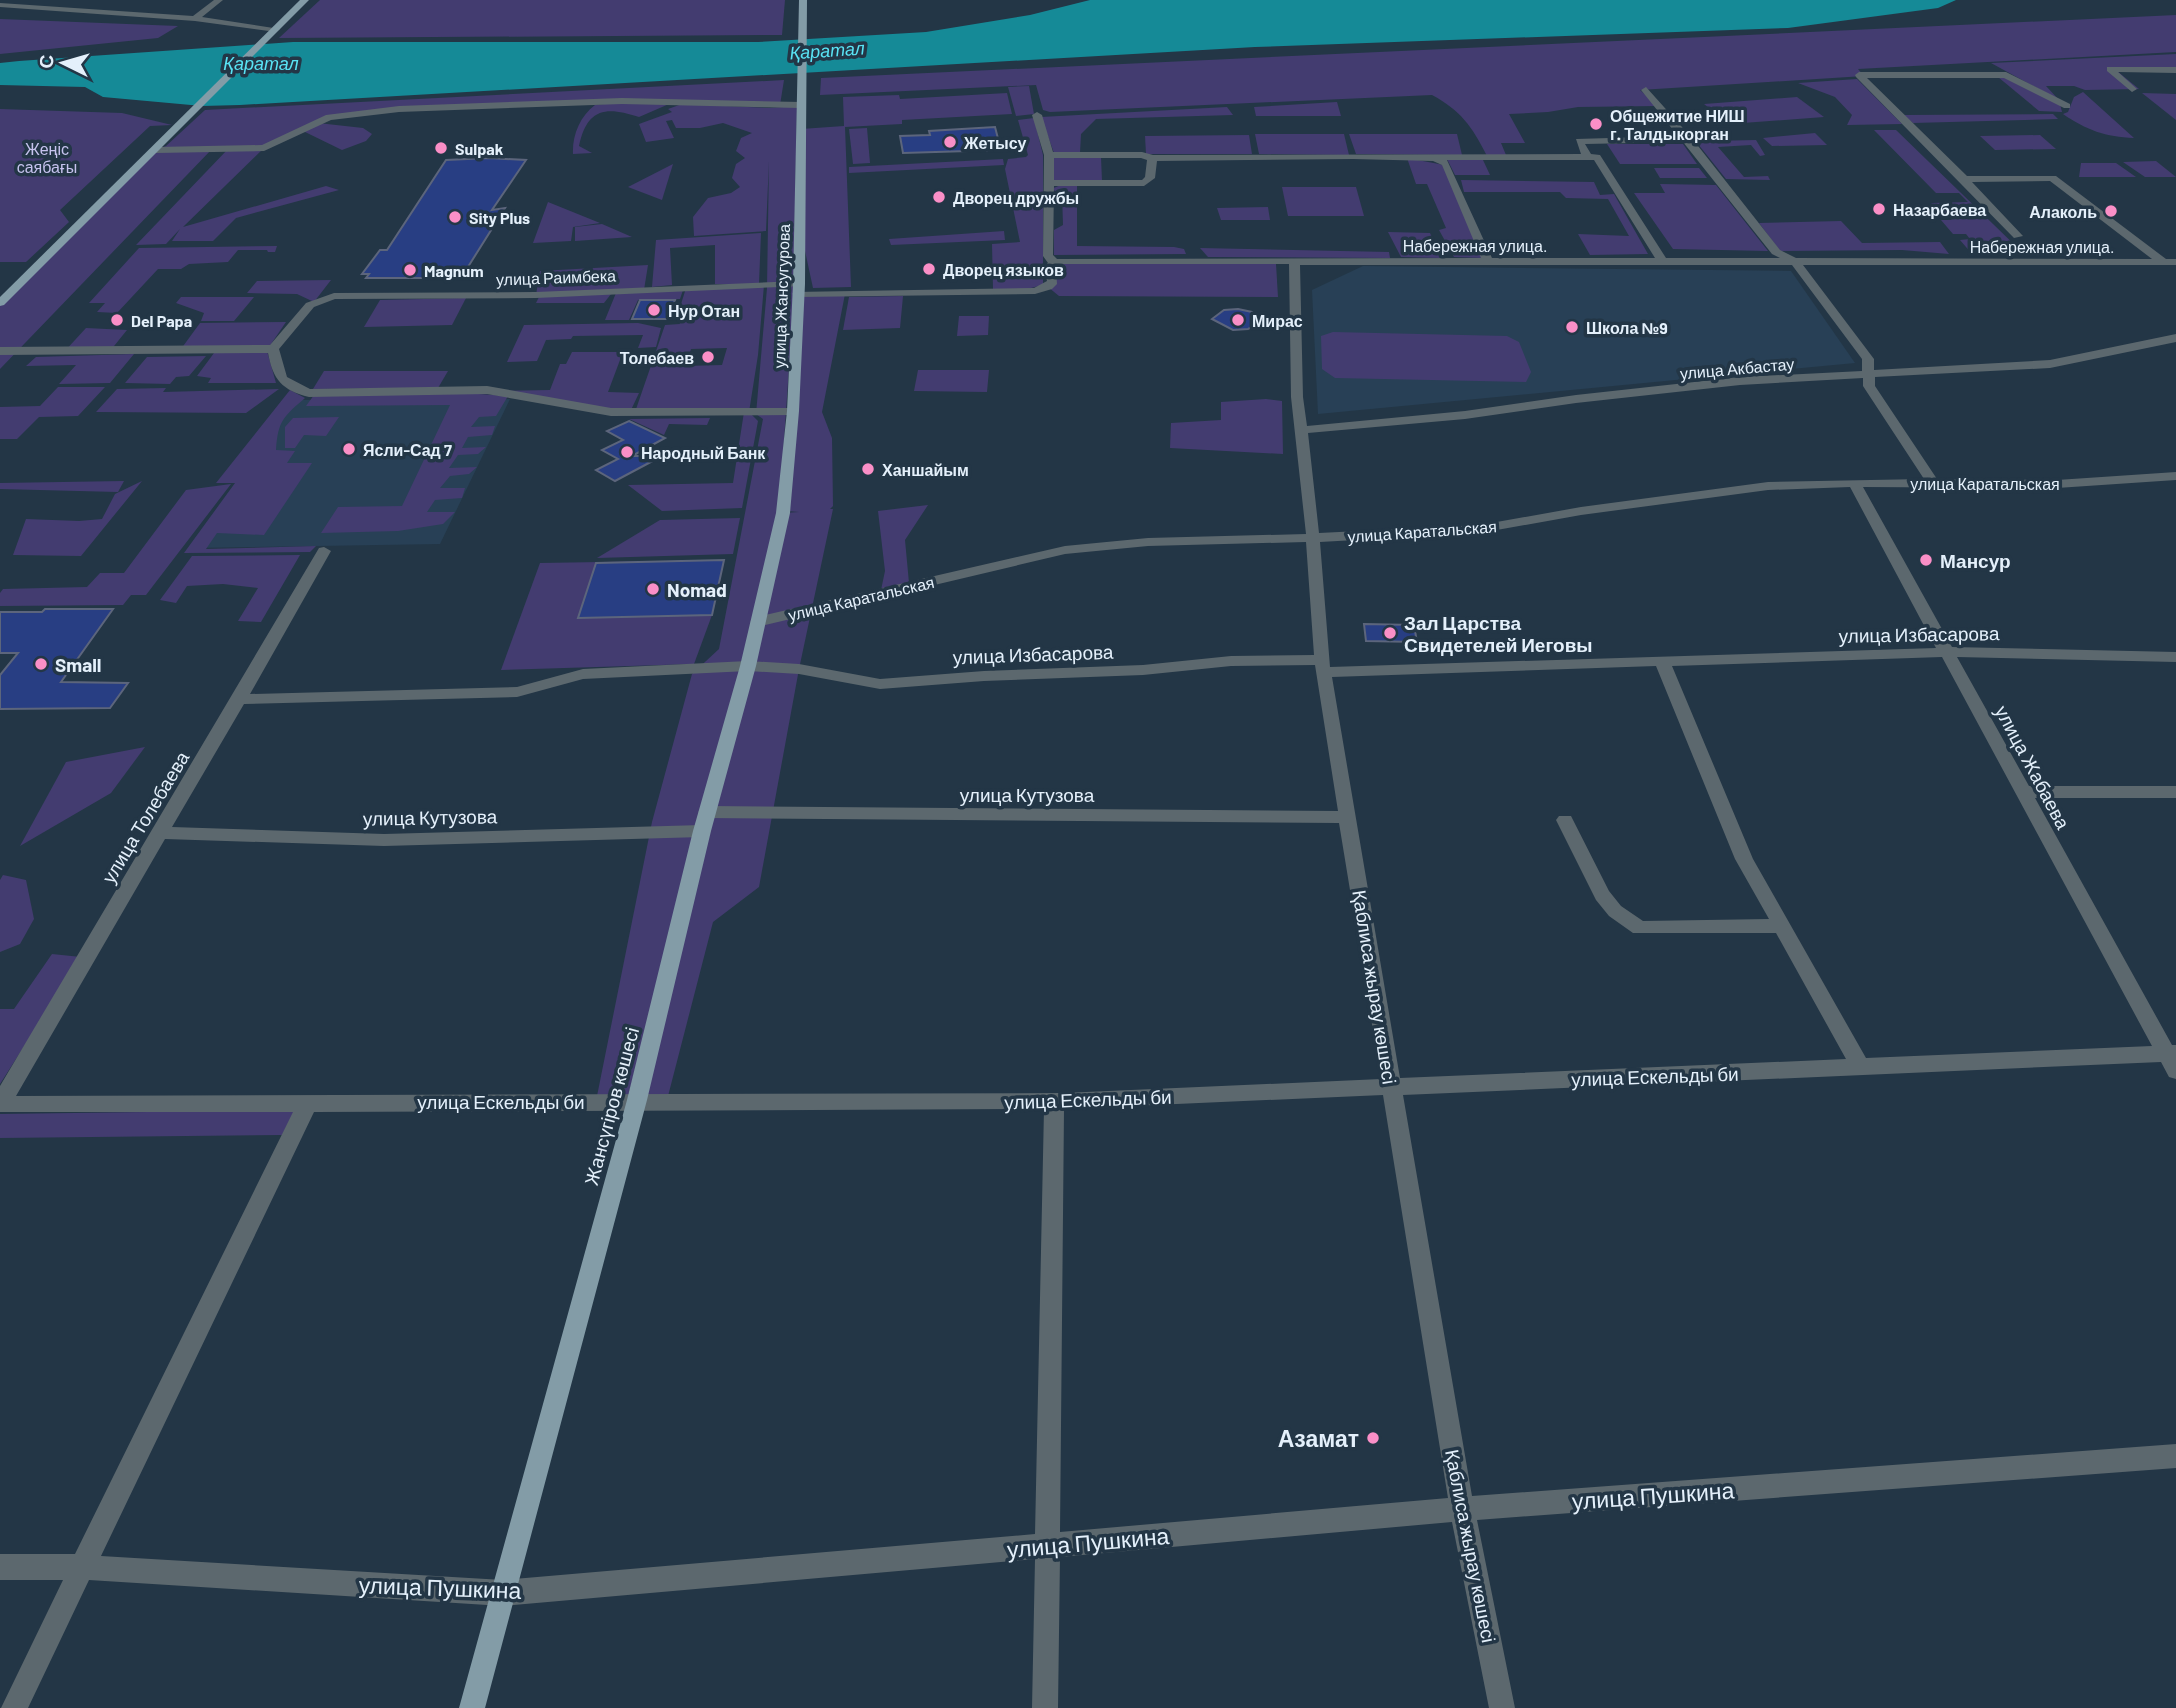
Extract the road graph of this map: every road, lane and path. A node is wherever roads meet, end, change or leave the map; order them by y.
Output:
1 (219, 0) edge
2 (305, 0) edge
3 (803, 0) edge
4 (0, 5) edge
5 (195, 19) junction
6 (276, 29) junction
7 (2176, 70) edge
8 (2132, 89) dead end
9 (1646, 90) dead end
10 (801, 105) junction
11 (2067, 106) dead end
12 (1037, 115) dead end
13 (1688, 139) junction
14 (156, 150) junction
15 (1049, 155) junction
16 (1426, 157) junction
17 (1588, 157) junction
18 (1152, 159) junction
19 (1964, 179) junction
20 (1048, 183) junction
21 (2018, 236) dead end
22 (1294, 260) junction
23 (1488, 261) junction
24 (1054, 262) junction
25 (1663, 262) junction
26 (1796, 262) junction
27 (2170, 262) edge
28 (2176, 271) edge
29 (799, 289) junction
30 (0, 303) edge
31 (2176, 338) edge
32 (272, 349) junction
33 (0, 351) edge
34 (1868, 374) junction
35 (793, 411) junction
36 (1300, 430) junction
37 (2176, 476) edge
38 (1854, 483) junction
39 (1933, 483) junction
40 (783, 513) joint
41 (1313, 538) junction
42 (324, 551) dead end
43 (757, 622) junction
44 (1947, 652) junction
45 (2176, 657) edge
46 (1662, 661) junction
47 (748, 666) junction
48 (1322, 666) junction
49 (239, 699) junction
50 (2022, 792) junction
51 (2176, 792) edge
52 (1347, 817) junction
53 (1565, 820) dead end
54 (705, 822) junction
55 (159, 833) junction
56 (1782, 926) junction
57 (2170, 1054) edge
58 (1861, 1067) junction
59 (2176, 1072) edge
60 (1391, 1088) junction
61 (637, 1100) junction
62 (1054, 1101) junction
63 (308, 1102) junction
64 (0, 1104) edge
65 (2176, 1456) edge
66 (1462, 1509) junction
67 (1047, 1545) junction
68 (0, 1567) edge
69 (81, 1567) junction
70 (502, 1593) junction
71 (13, 1708) edge
72 (472, 1708) edge
73 (1045, 1708) edge
74 (1502, 1708) edge

1 - 5 street
2 - 6 main road
3 - 10 main road, улица Жансугурова
4 - 5 street
5 - 6 street
6 - 14 main road
7 - 8 street
9 - 13 street
10 - 14 street
10 - 29 main road, улица Жансугурова
11 - 19 street
12 - 15 street
13 - 17 street
13 - 26 street
14 - 30 main road
15 - 18 street
15 - 20 street
16 - 17 street
16 - 18 street
16 - 23 street
17 - 25 street
18 - 20 street
19 - 21 street
19 - 27 street
20 - 24 street
22 - 23 street, Набережная улица.
22 - 24 street, Набережная улица.
22 - 36 street, Қаблиса жырау көшесі
23 - 25 street, Набережная улица.
24 - 29 street
25 - 26 street, Набережная улица.
26 - 27 street, Набережная улица.
26 - 34 street
27 - 28 street
29 - 32 street, улица Раимбека
29 - 35 main road, улица Жансугурова
31 - 34 street, улица Акбастау
32 - 33 street
32 - 35 street
34 - 36 street, улица Акбастау
34 - 39 street
35 - 40 main road, улица Жансугурова
36 - 41 street, Қаблиса жырау көшесі
37 - 39 street, улица Каратальская
38 - 39 street, улица Каратальская
38 - 41 street, улица Каратальская
38 - 44 street, улица Жабаева
40 - 43 main road, Жансүгіров көшесі
41 - 43 street, улица Каратальская
41 - 48 street, Қаблиса жырау көшесі
42 - 49 street, улица Толебаева
43 - 47 main road, Жансүгіров көшесі
44 - 45 street, улица Избасарова
44 - 46 street, улица Избасарова
44 - 50 street, улица Жабаева
46 - 48 street, улица Избасарова
46 - 56 street
47 - 48 street, улица Избасарова
47 - 49 street
47 - 54 main road, Жансүгіров көшесі
48 - 52 street, Қаблиса жырау көшесі
49 - 55 street, улица Толебаева
50 - 51 street
50 - 57 street, улица Жабаева
52 - 54 street, улица Кутузова
52 - 60 street, Қаблиса жырау көшесі
53 - 56 street
54 - 55 street, улица Кутузова
54 - 61 main road, Жансүгіров көшесі
55 - 64 street, улица Толебаева
56 - 58 street
57 - 58 street, улица Ескельды би
57 - 59 street, улица Жабаева
58 - 60 street, улица Ескельды би
60 - 62 street, улица Ескельды би
60 - 66 street, Қаблиса жырау көшесі
61 - 62 street, улица Ескельды би
61 - 63 street, улица Ескельды би
61 - 70 main road, Жансүгіров көшесі
62 - 67 street
63 - 64 street, улица Ескельды би
63 - 69 street
65 - 66 street, улица Пушкина
66 - 67 street, улица Пушкина
66 - 74 street, Қаблиса жырау көшесі
67 - 70 street, улица Пушкина
67 - 73 street
68 - 69 street, улица Пушкина
69 - 70 street, улица Пушкина
69 - 71 street
70 - 72 main road, Жансүгіров көшесі

